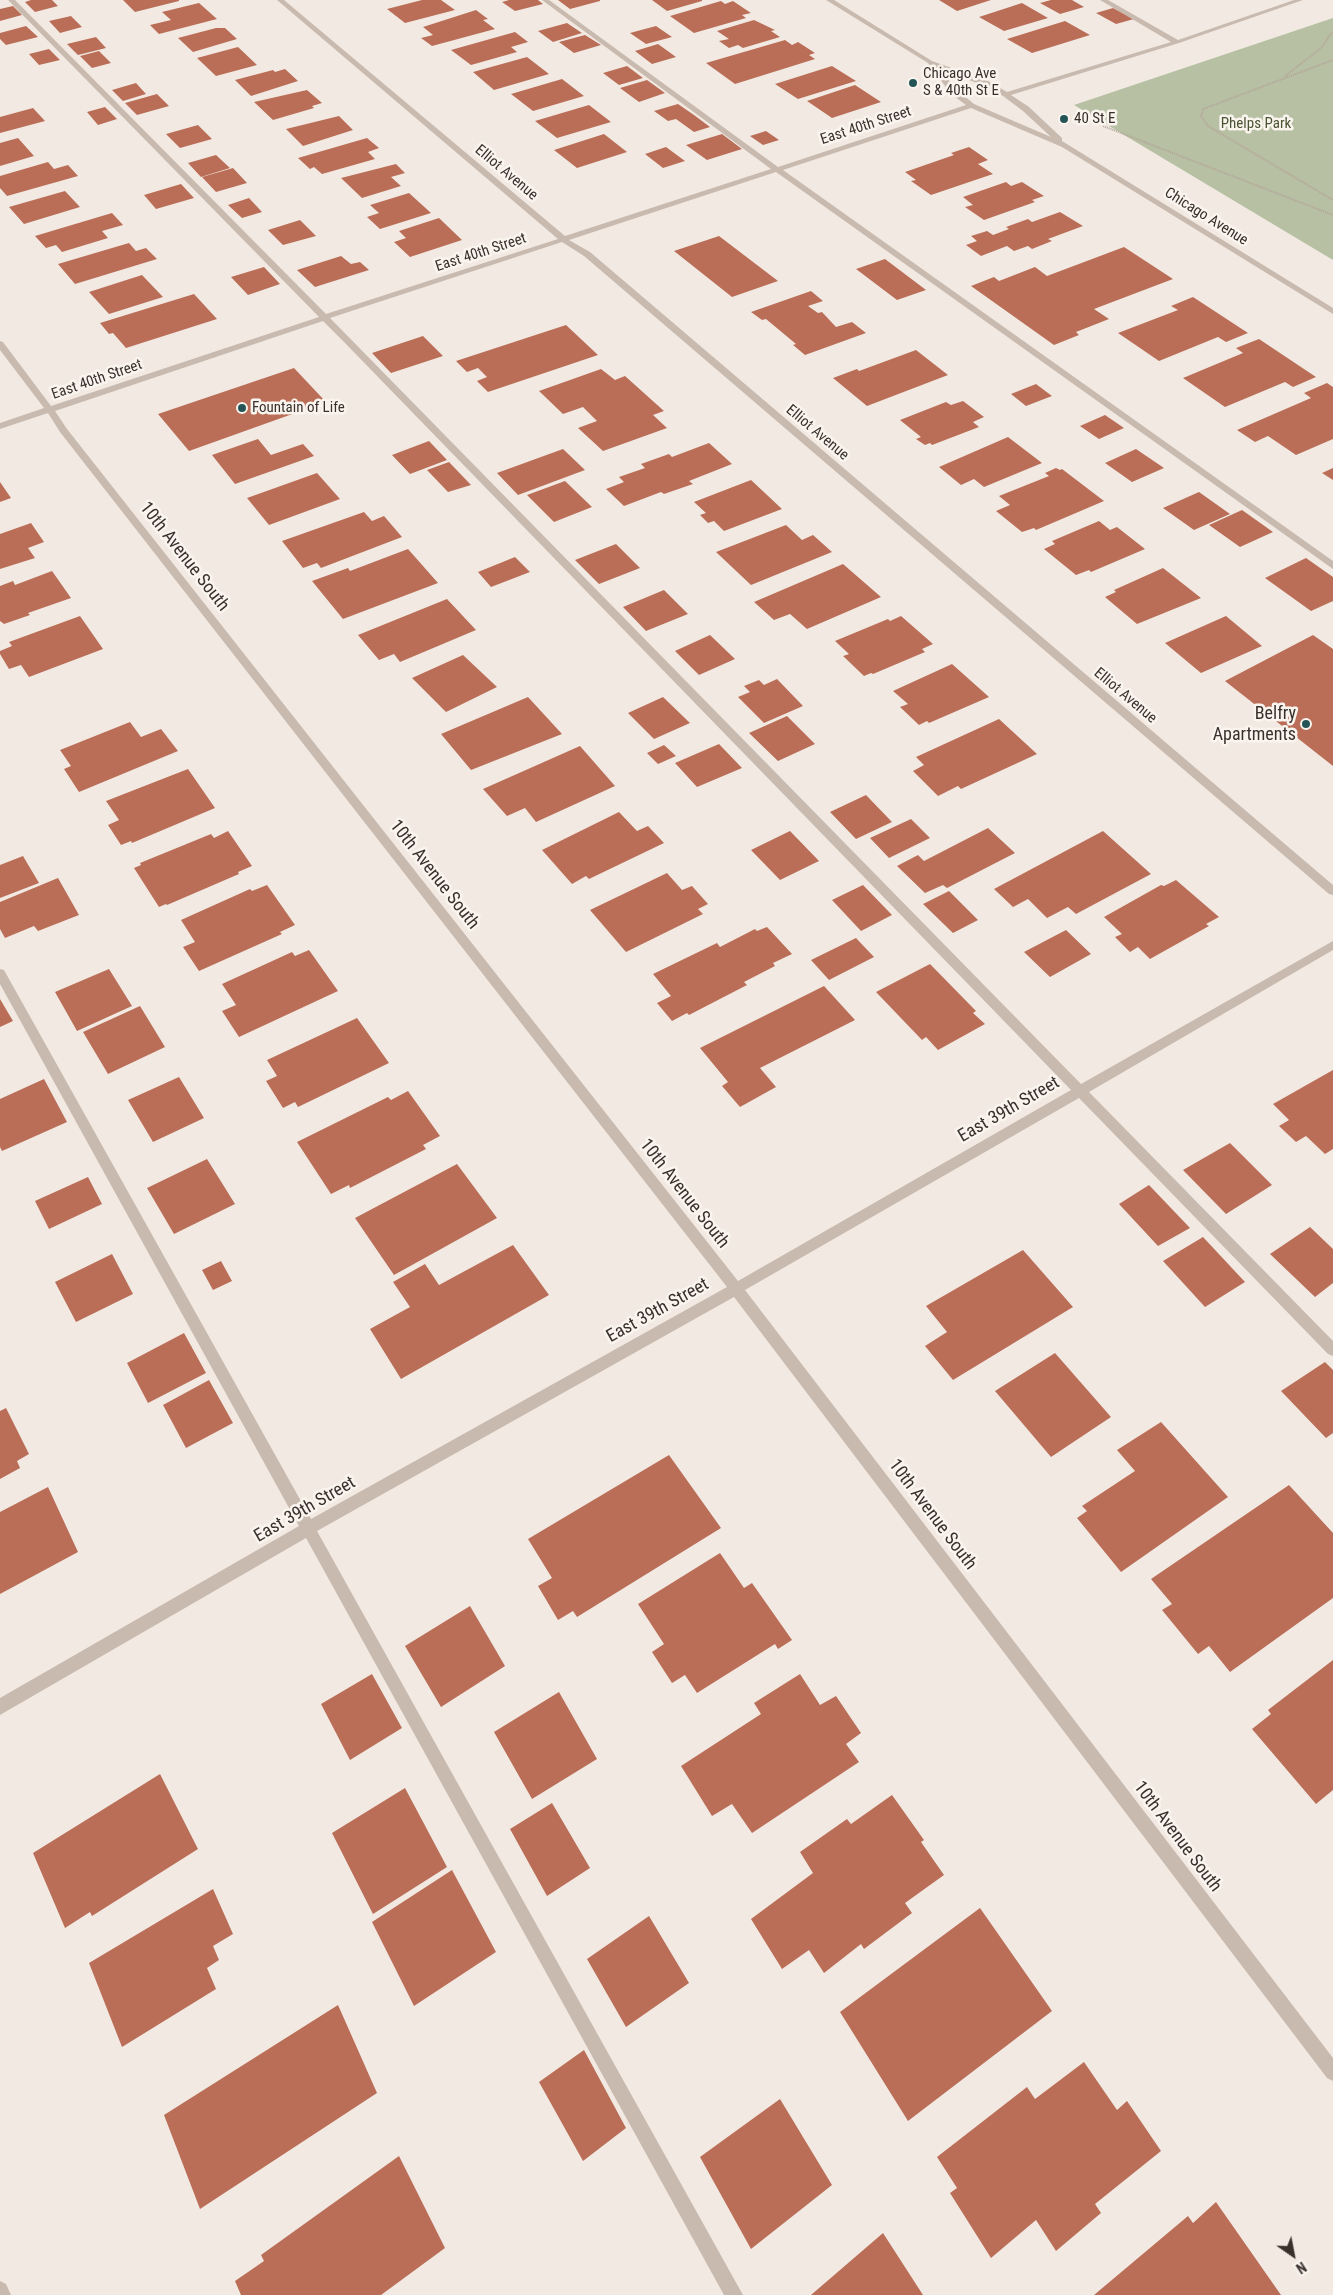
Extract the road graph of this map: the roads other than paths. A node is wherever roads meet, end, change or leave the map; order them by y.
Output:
1 (11, 0) edge
2 (280, 0) edge
3 (544, 0) edge
4 (829, 0) edge
5 (1102, 0) edge
6 (1300, 0) edge
7 (1177, 42) junction
8 (930, 62) junction
9 (1006, 94) junction
10 (971, 106) junction
11 (1065, 145) junction
12 (779, 169) junction
13 (564, 240) junction
14 (1333, 312) edge
15 (323, 318) junction
16 (0, 344) edge
17 (50, 410) junction
18 (0, 426) edge
19 (1333, 566) edge
20 (1333, 891) edge
21 (1333, 945) edge
22 (0, 973) edge
23 (1081, 1091) junction
24 (736, 1289) junction
25 (1333, 1350) edge
26 (309, 1528) junction
27 (0, 1707) edge
28 (1333, 2072) edge
29 (0, 2290) edge
30 (2, 2295) edge
31 (734, 2295) edge

1 - 15 street
2 - 13 street, Elliot Avenue
3 - 12 street
4 - 8 street, Chicago Avenue
5 - 7 street
6 - 7 street
7 - 9 street
8 - 9 street, Chicago Avenue
8 - 10 street, Chicago Avenue
9 - 11 street, Chicago Avenue
10 - 11 street, Chicago Avenue
10 - 12 street, East 40th Street
11 - 14 street, Chicago Avenue
12 - 13 street, East 40th Street
12 - 19 street
13 - 15 street, East 40th Street
13 - 20 street, Elliot Avenue
15 - 17 street, East 40th Street
15 - 23 street
16 - 17 street, 10th Avenue South
17 - 18 street, East 40th Street
17 - 24 street, 10th Avenue South
21 - 23 street, East 39th Street
22 - 26 street
23 - 24 street, East 39th Street
23 - 25 street
24 - 26 street, East 39th Street
24 - 28 street, 10th Avenue South
26 - 27 street, East 39th Street
26 - 31 street
29 - 30 street

